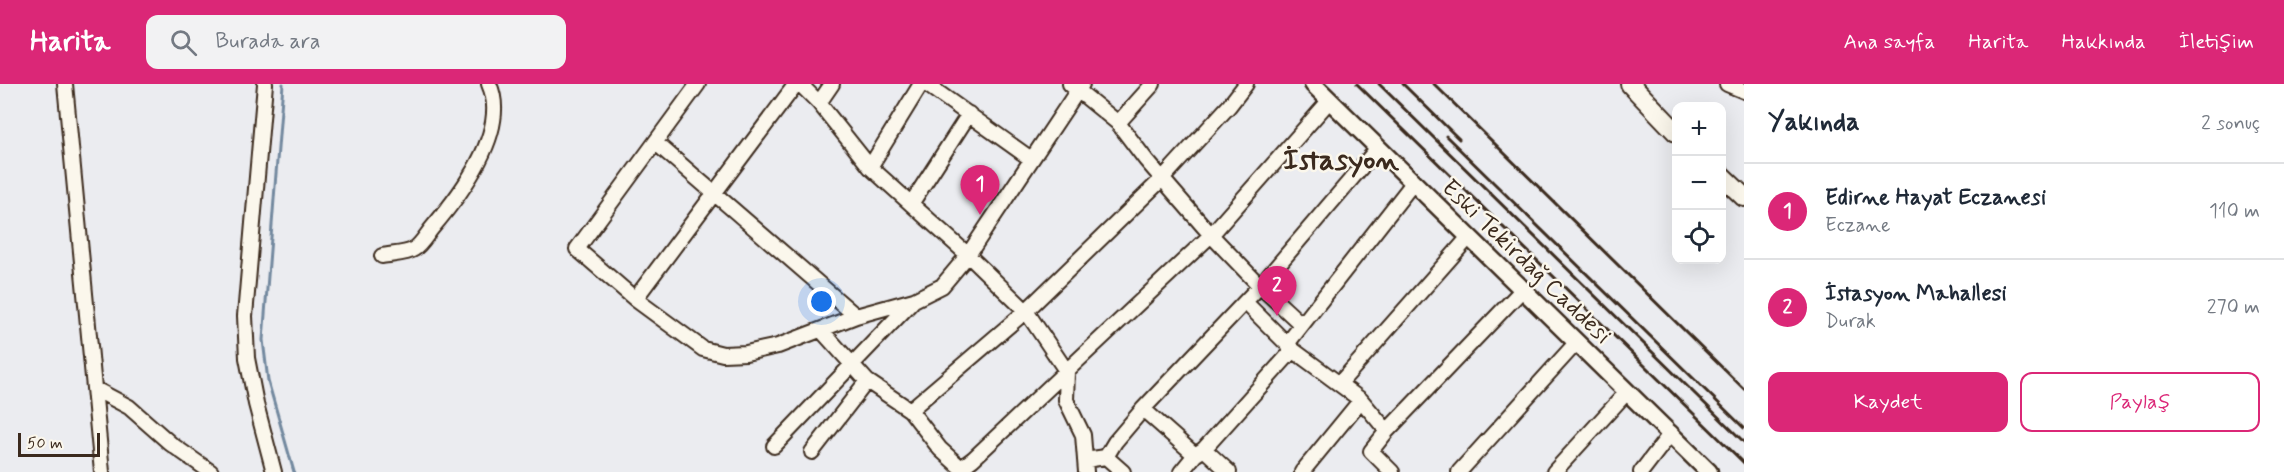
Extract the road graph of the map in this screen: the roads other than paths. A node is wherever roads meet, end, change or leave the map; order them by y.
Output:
1 (65, 84) edge
2 (266, 84) edge
3 (489, 84) edge
4 (698, 84) edge
5 (798, 84) edge
6 (832, 84) edge
7 (921, 84) edge
8 (926, 84) edge
9 (1153, 84) edge
10 (1246, 84) edge
11 (1312, 84) edge
12 (1630, 84) edge
13 (1727, 84) edge
14 (1076, 87) edge
15 (1744, 91) edge
16 (1330, 100) junction
17 (819, 103) junction
18 (969, 114) junction
19 (1118, 123) junction
20 (1672, 127) edge
21 (656, 143) junction
22 (1377, 148) junction
23 (1031, 159) junction
24 (870, 167) junction
25 (1162, 178) junction
26 (1726, 180) edge
27 (1413, 183) junction
28 (714, 192) junction
29 (1744, 197) edge
30 (911, 204) junction
31 (1211, 235) junction
32 (1469, 237) junction
33 (968, 255) junction
34 (382, 256) dead end
35 (1260, 286) junction
36 (1523, 289) junction
37 (635, 299) junction
38 (914, 300) junction
39 (1246, 303) junction
40 (1026, 311) junction
41 (856, 316) junction
42 (1301, 324) junction
43 (822, 331) junction
44 (1577, 342) junction
45 (1290, 347) junction
46 (851, 365) junction
47 (1067, 372) junction
48 (867, 381) junction
49 (1340, 383) junction
50 (95, 388) junction
51 (1627, 392) junction
52 (1361, 400) junction
53 (1143, 409) junction
54 (910, 410) junction
55 (1387, 431) junction
56 (1671, 433) junction
57 (774, 446) dead end
58 (812, 452) dead end
59 (1200, 452) junction
60 (1106, 457) junction
61 (1085, 466) edge
62 (1303, 471) edge
63 (102, 472) edge
64 (211, 472) edge
65 (274, 472) edge
66 (1123, 472) edge
67 (1181, 472) edge
68 (1229, 472) edge
69 (1392, 472) edge
70 (1459, 472) edge
71 (1554, 472) edge
72 (1641, 472) edge
73 (1709, 472) edge

1 - 50 street
2 - 65 street
3 - 34 street
4 - 21 street
5 - 17 street
5 - 28 street
6 - 17 street
7 - 24 street
8 - 18 street
9 - 19 street
10 - 25 street
11 - 16 street, Eski Tekirdağ Caddesi
12 - 20 main road
13 - 15 street
14 - 19 street
14 - 23 street
16 - 22 street, Eski Tekirdağ Caddesi
16 - 31 street
17 - 24 street
18 - 23 street
18 - 30 street
19 - 25 street
21 - 28 street
21 - 37 street
22 - 27 street, Eski Tekirdağ Caddesi
22 - 35 street
23 - 33 street
24 - 30 street
25 - 31 street
25 - 40 street
26 - 29 main road
27 - 32 street, Eski Tekirdağ Caddesi
27 - 42 street
28 - 37 street
28 - 41 street
30 - 33 street
31 - 35 street
31 - 47 street
32 - 36 street, Eski Tekirdağ Caddesi
32 - 49 street
33 - 38 street
33 - 40 street
35 - 39 street
35 - 42 street
36 - 44 street, Eski Tekirdağ Caddesi
36 - 55 street
37 - 43 street
38 - 41 street
38 - 46 street
39 - 45 street
39 - 53 street
40 - 47 street
40 - 54 street
41 - 43 street
42 - 45 street
43 - 46 street
44 - 51 street, Eski Tekirdağ Caddesi
44 - 70 street
45 - 49 street
45 - 59 street
46 - 48 street
46 - 57 street
47 - 54 street
47 - 61 street
48 - 54 street
48 - 58 street
49 - 52 street
50 - 63 street
50 - 64 street
51 - 56 street, Eski Tekirdağ Caddesi
51 - 71 street
52 - 55 street
52 - 62 street
53 - 59 street
53 - 60 street
55 - 69 street
56 - 72 street
56 - 73 street, Eski Tekirdağ Caddesi
59 - 67 street
59 - 68 street
60 - 61 street
60 - 66 street

